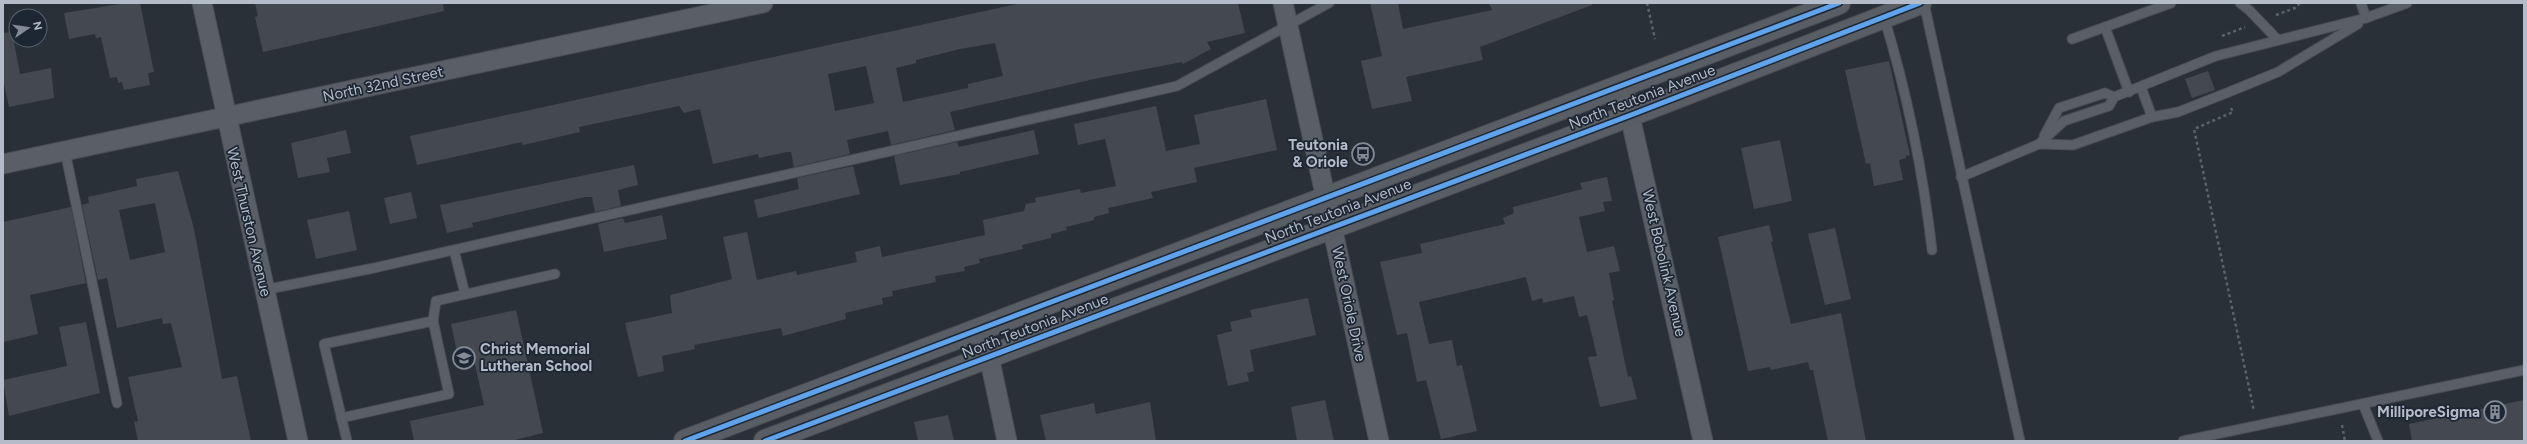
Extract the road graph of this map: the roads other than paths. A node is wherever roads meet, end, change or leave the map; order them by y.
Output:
1 (202, 3) edge
2 (763, 3) edge
3 (1283, 3) edge
4 (1329, 3) edge
5 (1839, 3) edge
6 (1920, 3) edge
7 (1924, 3) edge
8 (2171, 3) edge
9 (2240, 3) edge
10 (2361, 3) edge
11 (2407, 3) edge
12 (1884, 17) junction
13 (2366, 18) junction
14 (1288, 25) junction
15 (2106, 27) junction
16 (2072, 40) dead end
17 (2278, 40) junction
18 (1623, 84) junction
19 (2141, 87) junction
20 (2129, 92) junction
21 (2114, 97) junction
22 (1631, 115) junction
23 (226, 118) junction
24 (2152, 118) junction
25 (2039, 144) junction
26 (65, 151) junction
27 (3, 164) edge
28 (1961, 177) junction
29 (1325, 198) junction
30 (1332, 226) junction
31 (454, 250) junction
32 (1932, 250) dead end
33 (555, 274) dead end
34 (264, 290) junction
35 (465, 294) junction
36 (433, 321) junction
37 (979, 329) junction
38 (989, 356) junction
39 (2524, 370) edge
40 (117, 403) dead end
41 (2363, 404) junction
42 (341, 418) junction
43 (298, 441) edge
44 (346, 441) edge
45 (685, 441) edge
46 (765, 441) edge
47 (1007, 441) edge
48 (1379, 441) edge
49 (1703, 441) edge
50 (2020, 441) edge
51 (2183, 441) edge
52 (2378, 441) edge

1 - 23 street, West Thurston Avenue
2 - 23 street, North 32nd Street
3 - 14 street, West Oriole Drive
4 - 14 lane
5 - 18 main road, North Teutonia Avenue
6 - 12 main road, North Teutonia Avenue
7 - 28 lane
8 - 15 lane
9 - 17 lane
10 - 13 lane
11 - 13 lane
12 - 22 main road, North Teutonia Avenue
12 - 32 lane
13 - 17 lane
13 - 24 lane
14 - 29 street, West Oriole Drive
14 - 31 lane
15 - 16 lane
15 - 20 lane
17 - 19 lane
18 - 22 street, West Bobolink Avenue
18 - 29 main road, North Teutonia Avenue
19 - 20 lane
19 - 24 lane
20 - 21 lane
21 - 25 lane
21 - 25 lane
22 - 30 main road, North Teutonia Avenue
22 - 49 street, West Bobolink Avenue
23 - 26 street, North 32nd Street
23 - 34 street, West Thurston Avenue
24 - 25 lane
25 - 28 lane
26 - 27 street, North 32nd Street
26 - 40 lane
28 - 50 lane
29 - 30 street, West Oriole Drive
29 - 37 main road, North Teutonia Avenue
30 - 38 main road, North Teutonia Avenue
30 - 48 street, West Oriole Drive
31 - 34 lane
31 - 35 lane
33 - 35 lane
34 - 43 street, West Thurston Avenue
35 - 36 lane
36 - 42 lane
36 - 42 lane
37 - 38 street
37 - 45 main road, North Teutonia Avenue
38 - 46 main road, North Teutonia Avenue
38 - 47 street
39 - 41 lane
41 - 51 lane
41 - 52 lane
42 - 44 lane

